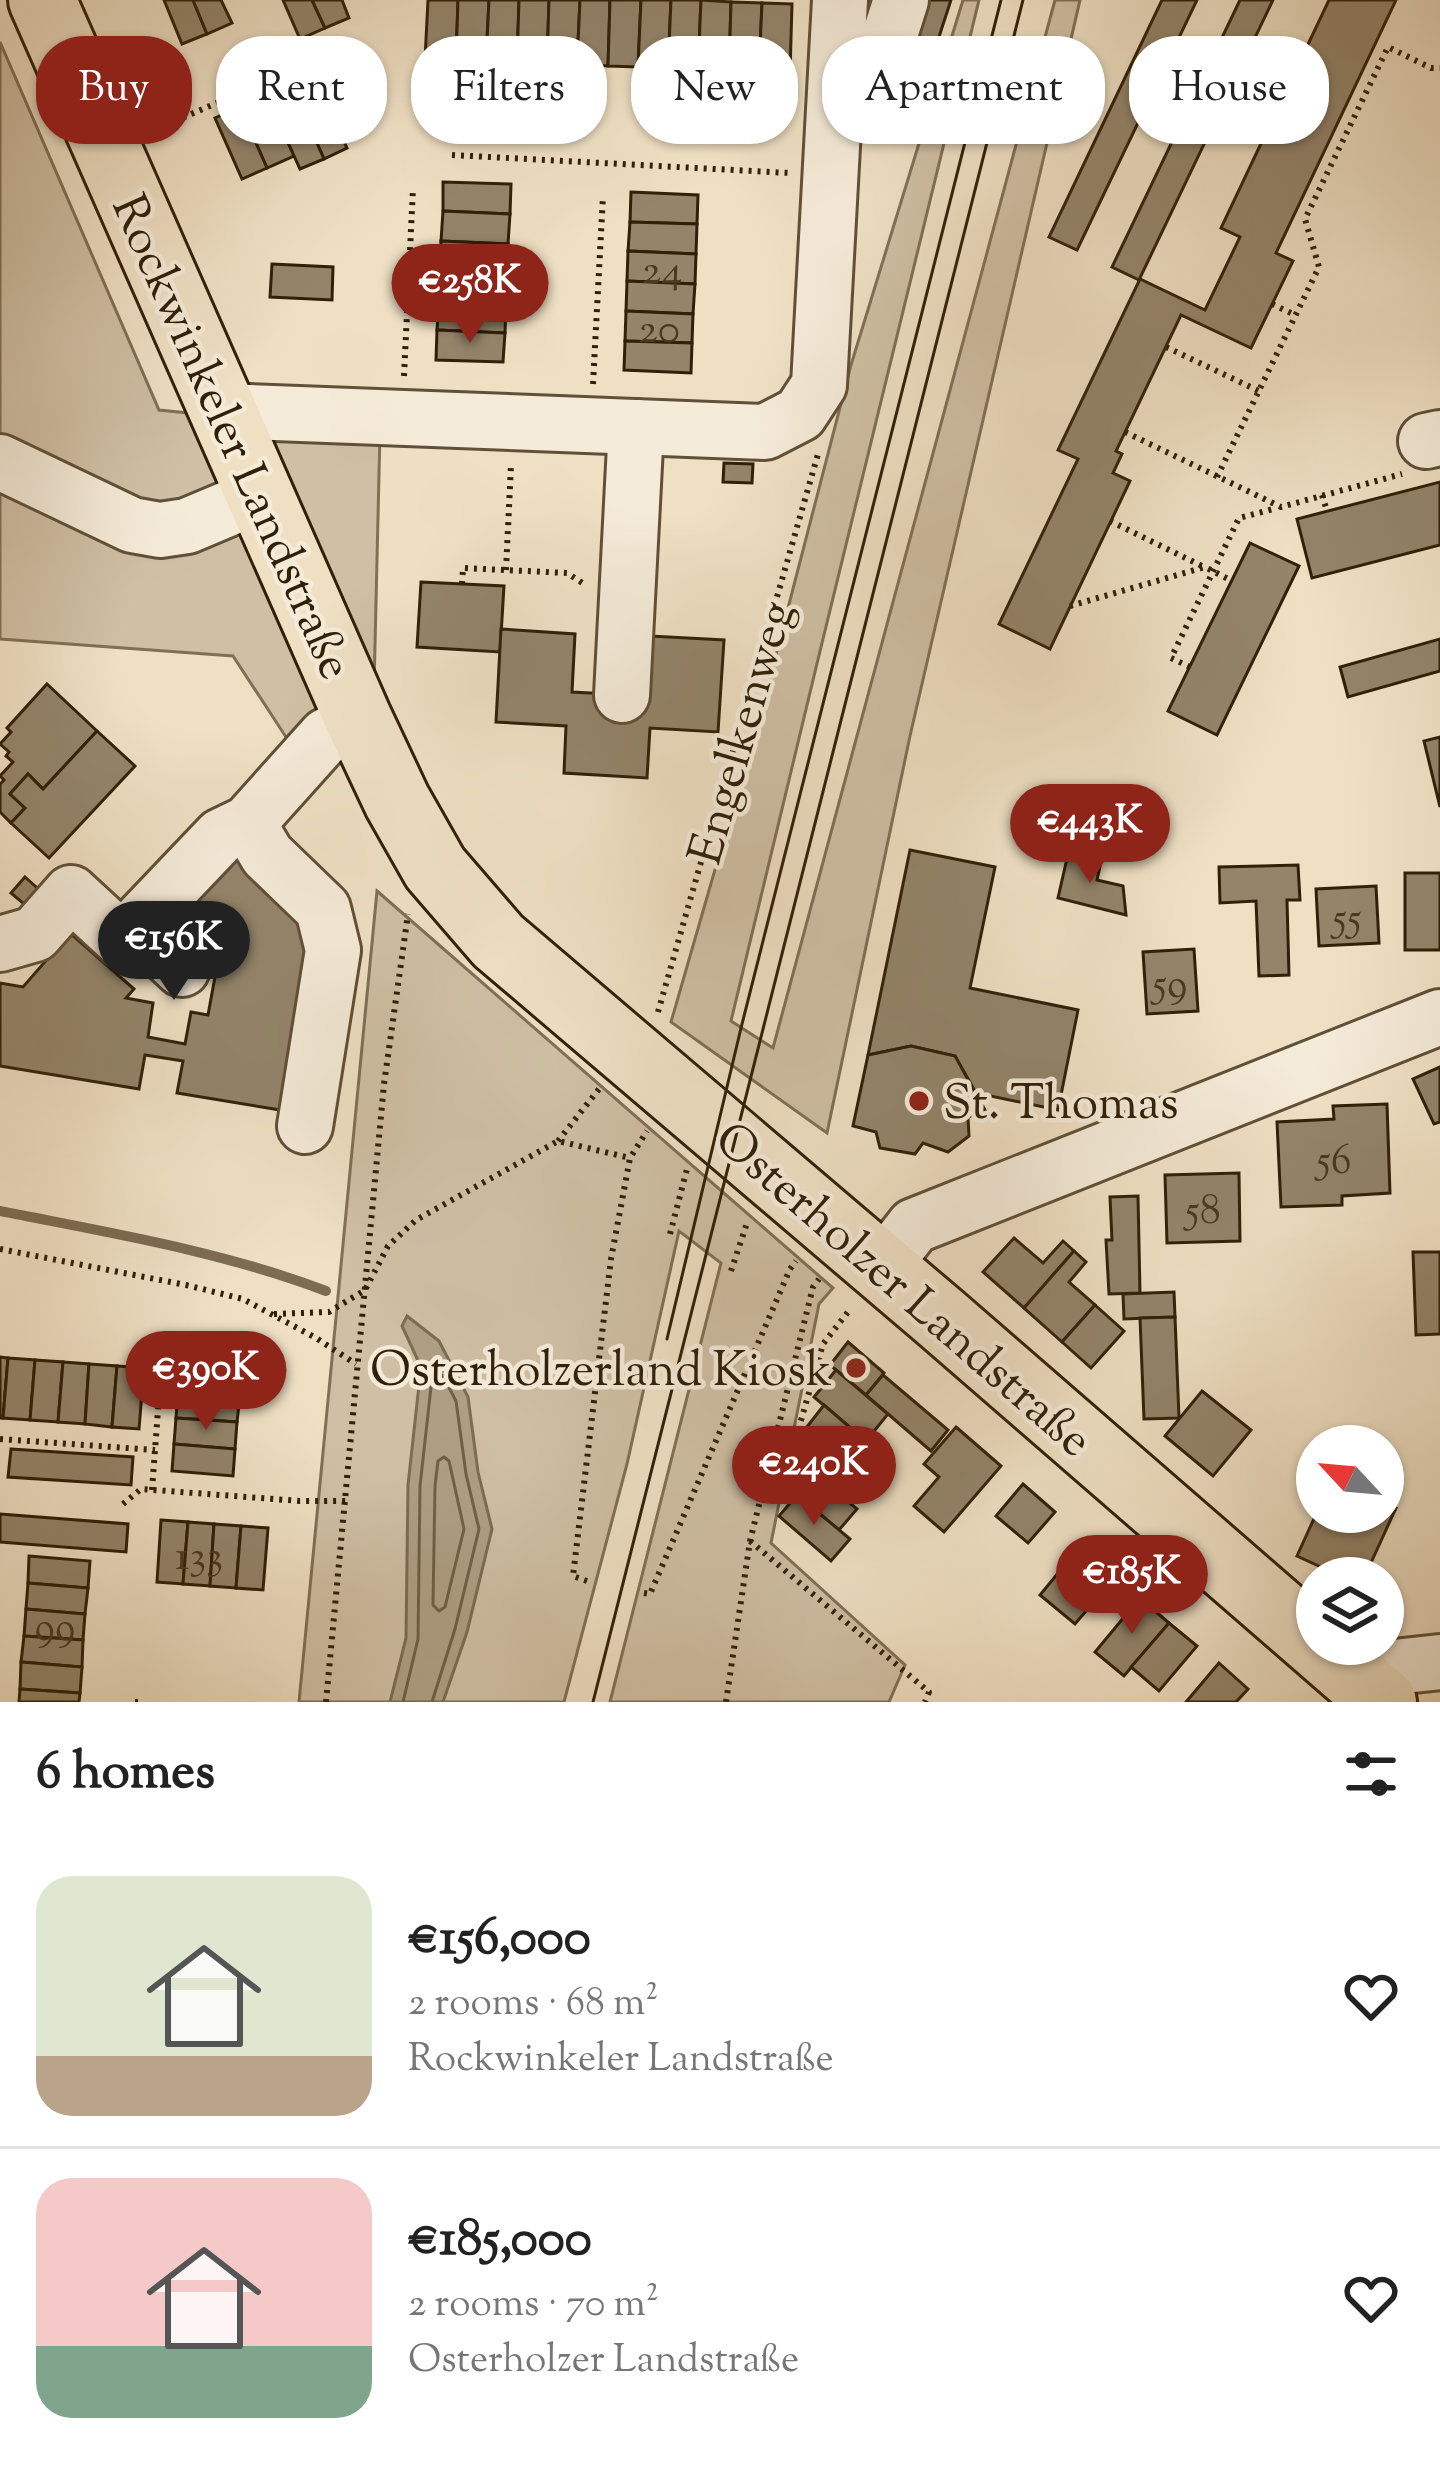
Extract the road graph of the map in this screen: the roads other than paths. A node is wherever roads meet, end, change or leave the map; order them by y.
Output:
1 (42, 0) edge
2 (840, 0) edge
3 (901, 0) edge
4 (890, 36) edge
5 (224, 411) junction
6 (614, 426) junction
7 (0, 463) edge
8 (262, 495) junction
9 (622, 695) dead end
10 (358, 718) junction
11 (248, 823) junction
12 (435, 868) joint
13 (136, 926) junction
14 (0, 944) edge
15 (182, 969) dead end
16 (1440, 1017) edge
17 (304, 1126) dead end
18 (853, 1243) junction
19 (1440, 1662) edge
20 (1366, 1687) edge

1 - 5 main road, Rockwinkeler Landstraße
2 - 6 street
3 - 4 street
5 - 6 street
5 - 8 main road, Rockwinkeler Landstraße
6 - 9 street
7 - 8 street
8 - 10 main road, Rockwinkeler Landstraße
10 - 11 street
10 - 12 main road, Rockwinkeler Landstraße
11 - 13 street
11 - 17 street
12 - 18 main road, Osterholzer Landstraße
13 - 14 street
13 - 15 street
16 - 18 street
18 - 20 main road, Osterholzer Landstraße
19 - 20 street

